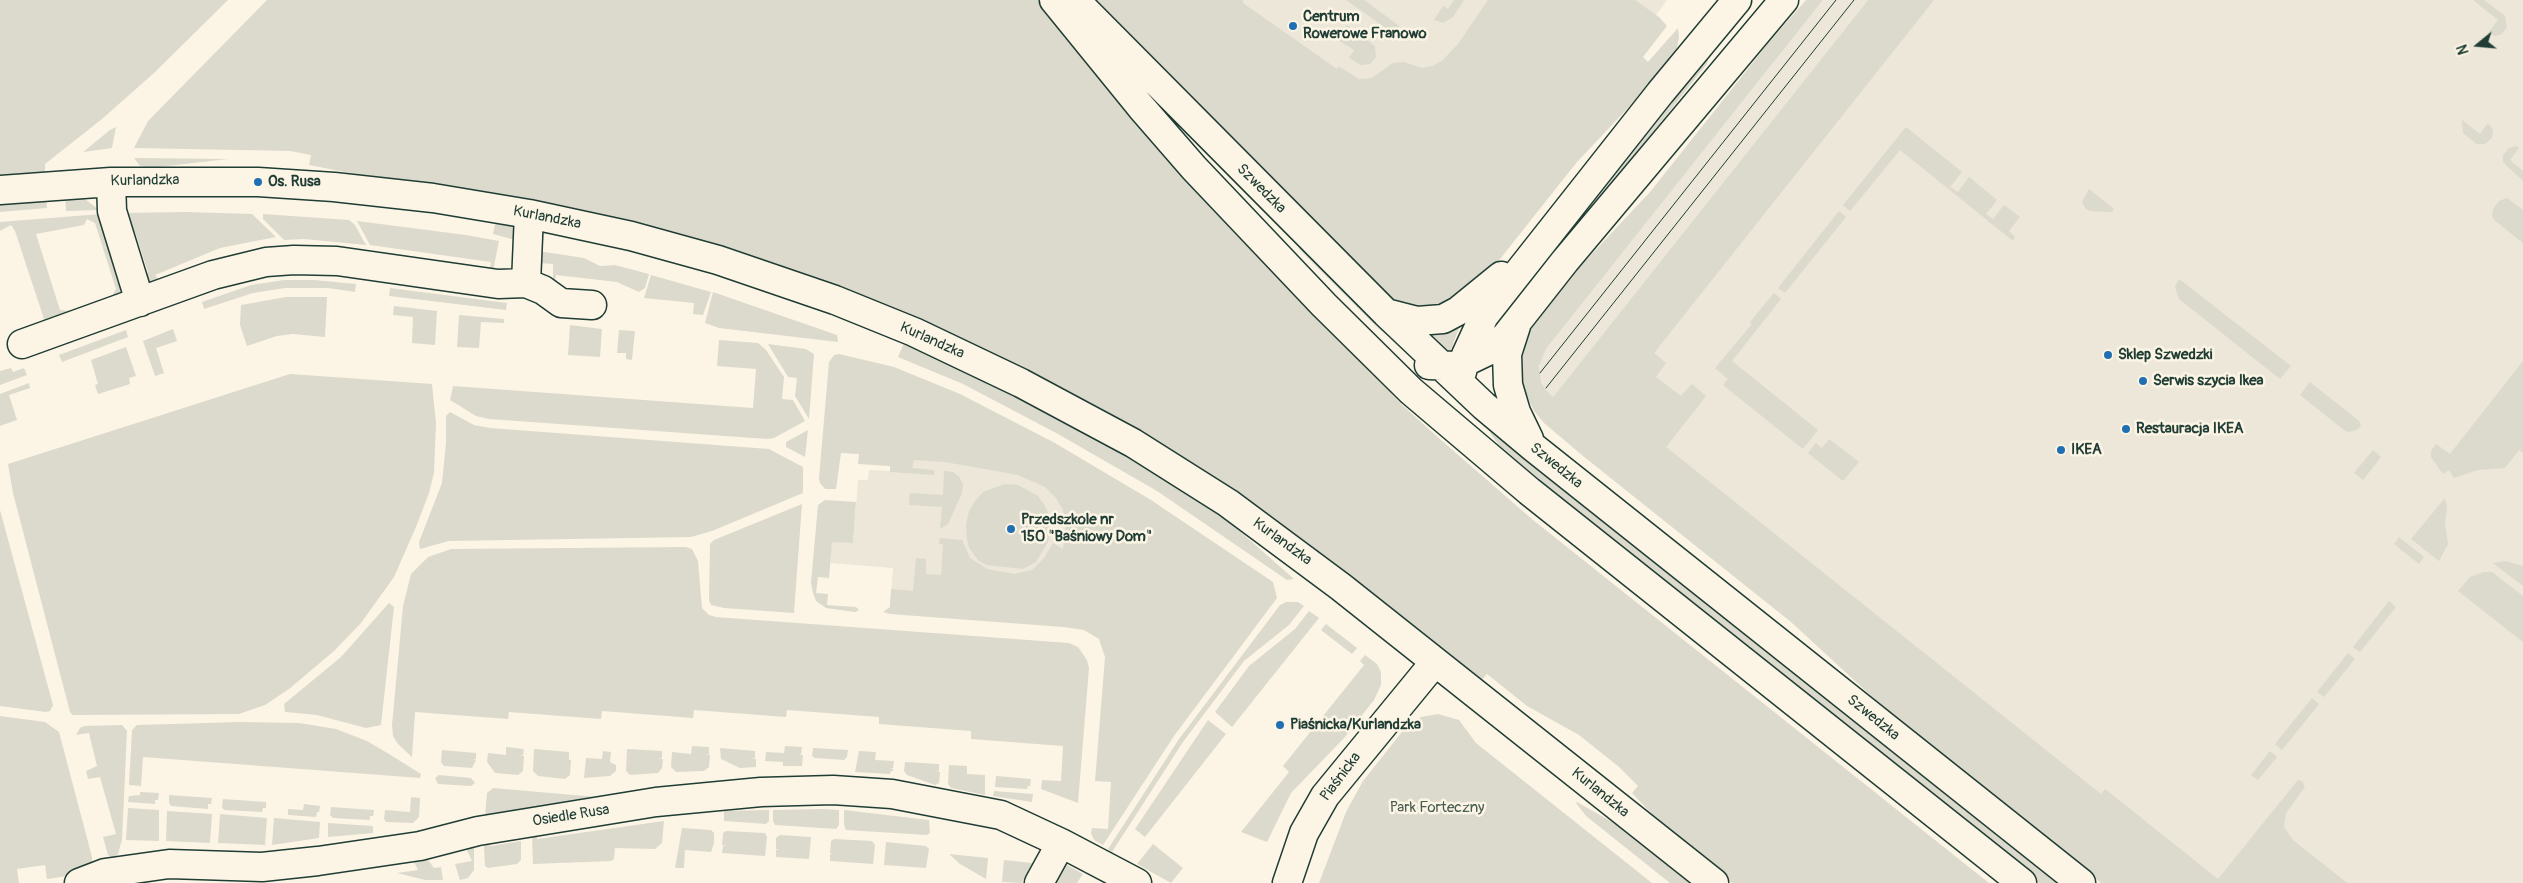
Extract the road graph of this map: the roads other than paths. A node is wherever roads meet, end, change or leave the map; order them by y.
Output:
1 (1054, 0) edge
2 (1075, 0) edge
3 (1737, 0) edge
4 (1784, 0) edge
5 (112, 182) junction
6 (0, 190) edge
7 (528, 214) junction
8 (1538, 247) junction
9 (526, 283) junction
10 (140, 302) junction
11 (592, 305) dead end
12 (1386, 314) junction
13 (1524, 314) junction
14 (22, 344) dead end
15 (1363, 345) junction
16 (1455, 371) junction
17 (1475, 446) junction
18 (1534, 447) junction
19 (1435, 662) junction
20 (1061, 843) junction
21 (79, 883) edge
22 (1039, 883) edge
23 (1137, 883) edge
24 (1288, 883) edge
25 (1714, 883) edge
26 (2022, 883) edge
27 (2081, 883) edge

1 - 15 street
2 - 12 street, Szwedzka
3 - 8 street
4 - 13 street
5 - 6 street, Kurlandzka
5 - 7 street, Kurlandzka
5 - 10 street
7 - 9 street
7 - 19 street, Kurlandzka
8 - 12 street
8 - 16 street
9 - 10 street
9 - 11 street
10 - 14 street
12 - 16 street, Szwedzka
13 - 16 street
13 - 18 street
15 - 16 street
15 - 17 street
16 - 17 street
16 - 18 street, Szwedzka
17 - 26 street
18 - 27 street, Szwedzka
19 - 24 street, Piaśnicka
19 - 25 street, Kurlandzka
20 - 21 street, Osiedle Rusa
20 - 22 street
20 - 23 street, Osiedle Rusa

